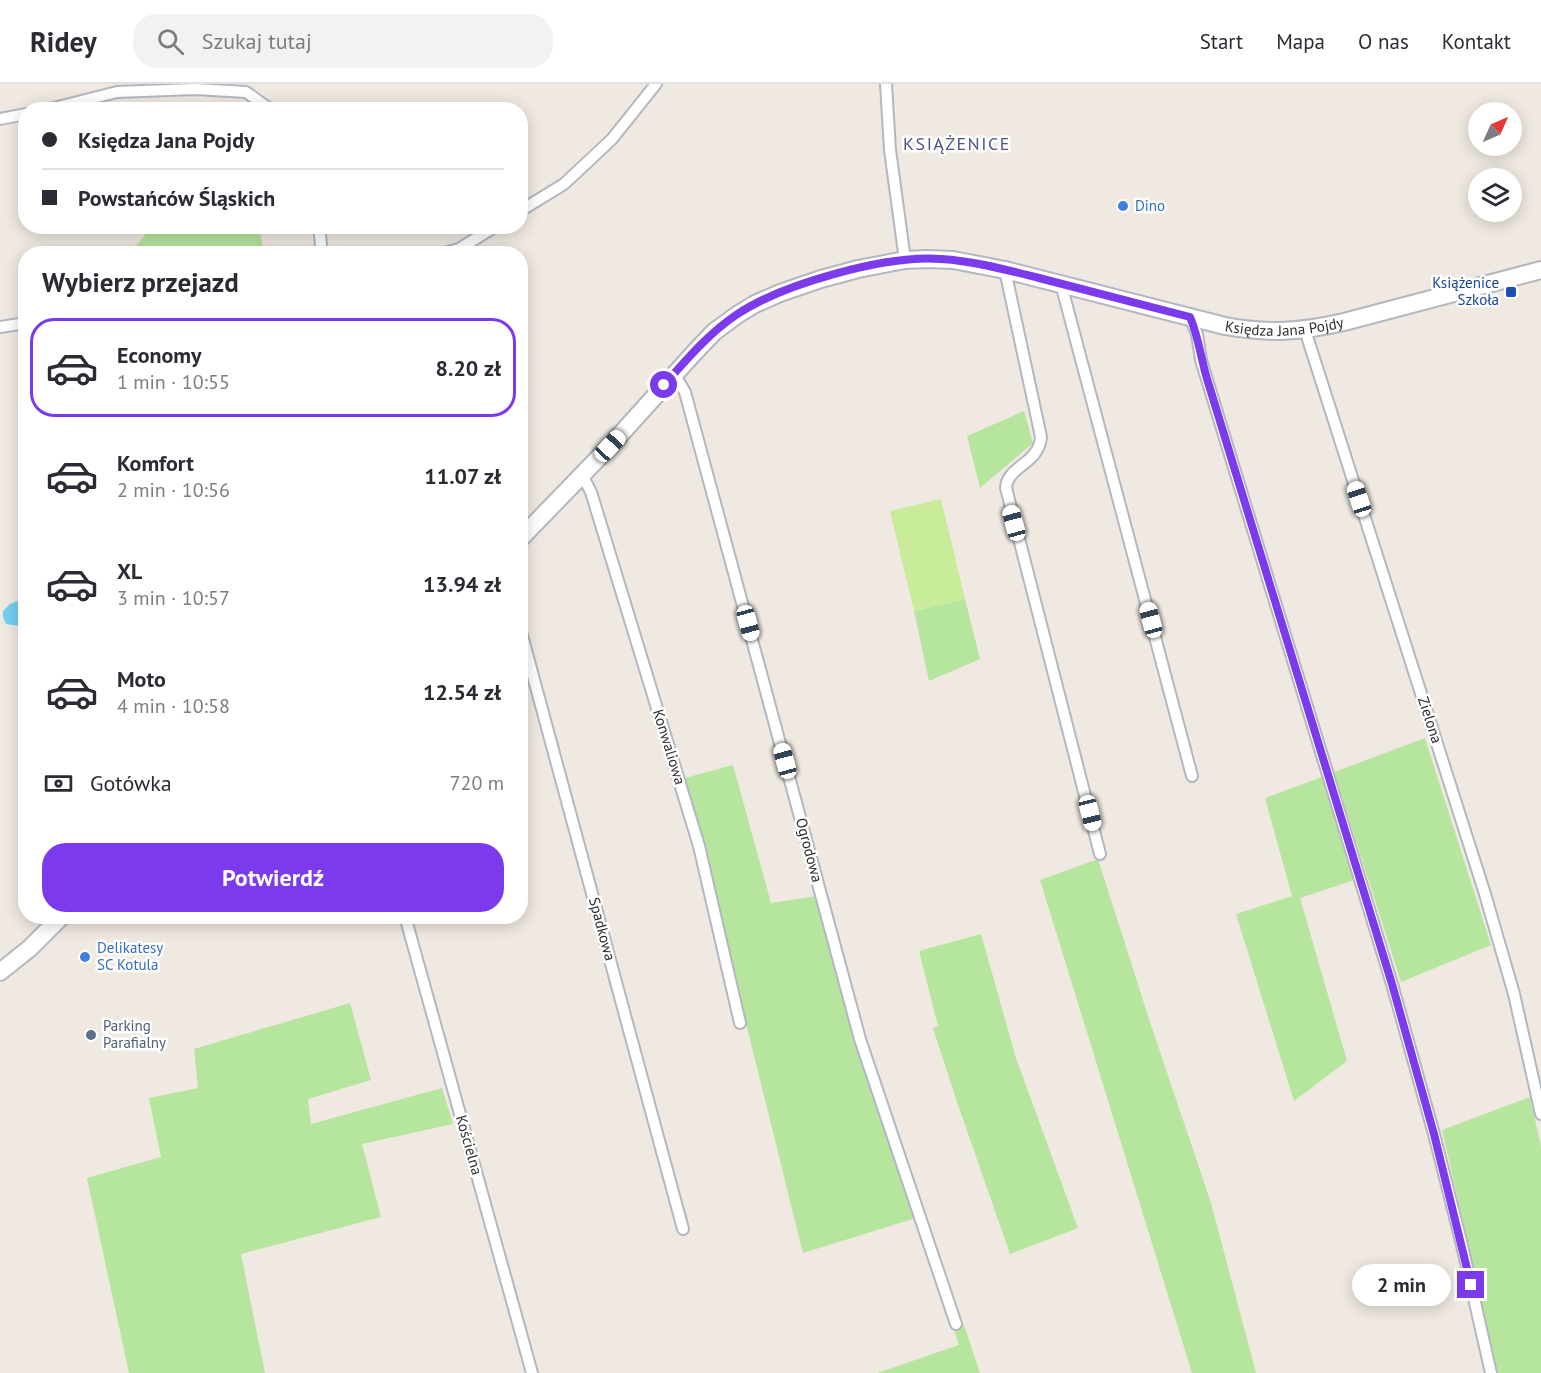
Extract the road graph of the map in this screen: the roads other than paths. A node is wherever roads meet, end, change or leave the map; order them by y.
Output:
1 (657, 84) edge
2 (886, 84) edge
3 (78, 102) edge
4 (260, 102) edge
5 (18, 116) edge
6 (0, 119) edge
7 (528, 206) edge
8 (483, 234) edge
9 (464, 246) edge
10 (905, 260) junction
11 (1005, 270) junction
12 (1541, 270) edge
13 (1061, 284) junction
14 (1190, 317) junction
15 (18, 324) edge
16 (0, 327) edge
17 (1305, 330) junction
18 (674, 374) junction
19 (582, 475) junction
20 (528, 531) edge
21 (528, 657) edge
22 (1192, 776) dead end
23 (1100, 854) dead end
24 (54, 924) edge
25 (407, 924) edge
26 (0, 972) edge
27 (740, 1023) dead end
28 (1541, 1114) edge
29 (683, 1229) dead end
30 (956, 1324) dead end
31 (532, 1373) edge
32 (1491, 1373) edge

1 - 7 street
2 - 10 street
3 - 4 street
5 - 6 street
8 - 9 street
10 - 11 street, Księdza Jana Pojdy
10 - 18 street, Księdza Jana Pojdy
11 - 13 street, Księdza Jana Pojdy
11 - 23 street
12 - 17 street, Księdza Jana Pojdy
13 - 14 street, Księdza Jana Pojdy
13 - 22 street
14 - 17 street, Księdza Jana Pojdy
14 - 32 street
15 - 16 street
17 - 28 street, Zielona
18 - 19 street, Księdza Jana Pojdy
18 - 30 street, Ogrodowa
19 - 20 street, Księdza Jana Pojdy
19 - 27 street, Konwaliowa
21 - 29 street, Spadkowa
24 - 26 street
25 - 31 street, Kościelna

